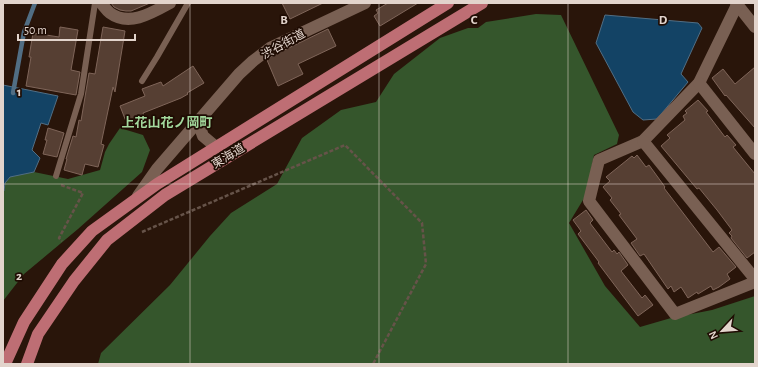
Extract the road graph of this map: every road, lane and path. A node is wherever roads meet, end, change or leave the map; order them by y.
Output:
1 (96, 3) edge
2 (101, 3) edge
3 (170, 3) edge
4 (188, 3) edge
5 (366, 3) edge
6 (448, 3) edge
7 (482, 3) edge
8 (737, 4) edge
9 (755, 27) edge
10 (142, 81) dead end
11 (699, 82) junction
12 (198, 122) junction
13 (643, 140) junction
14 (216, 147) junction
15 (755, 154) edge
16 (56, 176) dead end
17 (60, 185) dead end
18 (137, 199) junction
19 (135, 234) dead end
20 (62, 241) dead end
21 (755, 280) edge
22 (5, 364) edge
23 (27, 364) edge
24 (373, 364) edge

1 - 16 lane
2 - 3 street
4 - 10 lane
5 - 12 street, 渋谷街道
6 - 14 highway, 東海道
7 - 23 highway, 東海道
8 - 9 street
8 - 11 street
11 - 13 street
11 - 15 street
12 - 14 street
12 - 18 street, 渋谷街道
13 - 21 street
13 - 21 street
14 - 18 highway, 東海道
17 - 20 path
18 - 22 highway, 東海道
19 - 24 path

